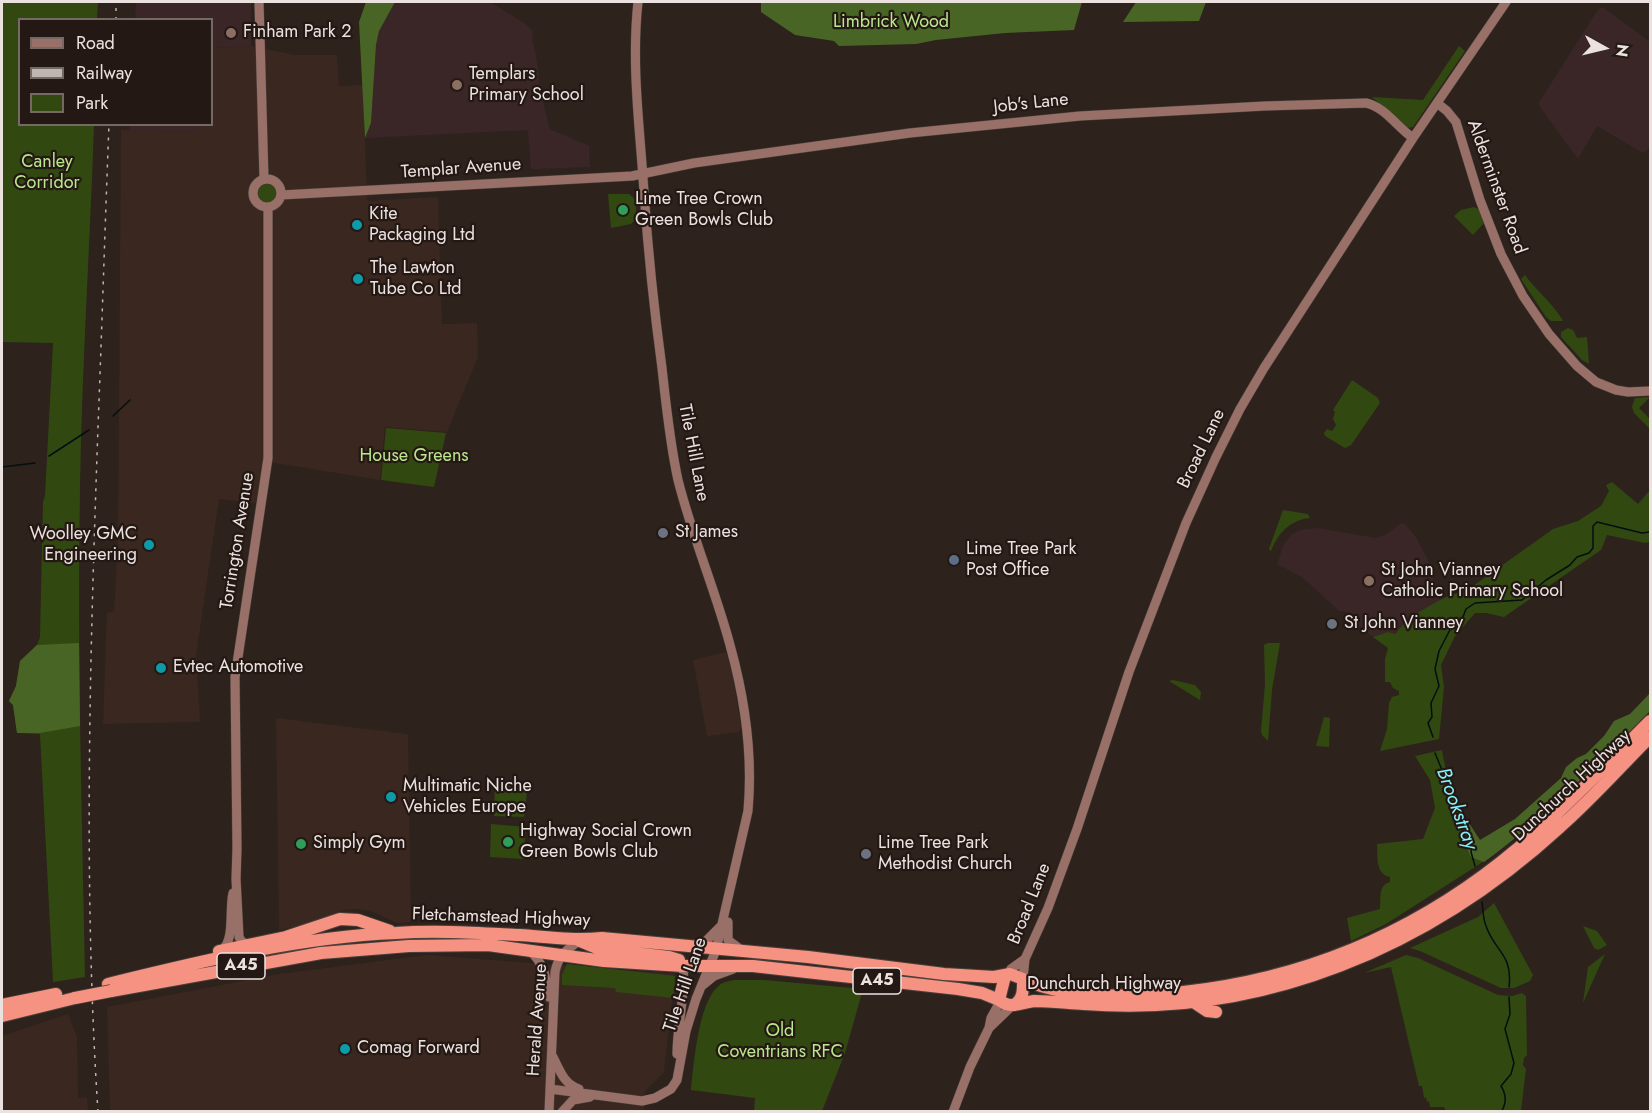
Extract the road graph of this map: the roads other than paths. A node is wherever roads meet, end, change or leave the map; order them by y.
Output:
1 (259, 2) edge
2 (638, 2) edge
3 (1506, 2) edge
4 (1437, 103) junction
5 (1413, 138) junction
6 (643, 173) junction
7 (264, 179) junction
8 (281, 195) junction
9 (268, 207) junction
10 (1650, 391) edge
11 (1650, 721) edge
12 (1650, 737) edge
13 (728, 902) junction
14 (723, 923) junction
15 (397, 932) junction
16 (238, 940) junction
17 (579, 940) junction
18 (673, 946) junction
19 (222, 950) junction
20 (528, 950) junction
21 (716, 950) junction
22 (751, 953) junction
23 (561, 954) junction
24 (1025, 959) junction
25 (683, 966) junction
26 (710, 966) junction
27 (753, 966) junction
28 (164, 970) junction
29 (1006, 976) junction
30 (1023, 978) junction
31 (702, 985) junction
32 (110, 987) junction
33 (75, 994) junction
34 (1007, 1003) junction
35 (1196, 1003) junction
36 (2, 1005) edge
37 (1216, 1012) dead end
38 (2, 1016) edge
39 (551, 1018) junction
40 (553, 1057) junction
41 (677, 1080) junction
42 (550, 1089) junction
43 (598, 1096) junction
44 (549, 1112) edge
45 (562, 1112) edge
46 (953, 1112) edge

1 - 7 street
2 - 6 street, Tile Hill Lane
3 - 4 street, Broad Lane
4 - 5 street, Broad Lane
4 - 10 street, Alderminster Road
5 - 6 street, Job's Lane
5 - 24 street, Broad Lane
6 - 8 street, Templar Avenue
6 - 13 street, Tile Hill Lane
7 - 8 street
7 - 9 street
8 - 9 street
9 - 16 street, Torrington Avenue
11 - 30 highway, Dunchurch Highway
12 - 35 highway, Dunchurch Highway / A45
13 - 14 street, Tile Hill Lane
13 - 22 street, Tile Hill Lane
14 - 18 street
14 - 21 street, Tile Hill Lane
15 - 16 highway
15 - 17 highway, Fletchamstead Highway / A45
15 - 28 highway, Fletchamstead Highway / A45
16 - 19 highway
16 - 19 street
17 - 18 highway, Fletchamstead Highway / A45
17 - 23 street, Herald Avenue
17 - 25 highway
18 - 21 highway, Fletchamstead Highway / A45
19 - 28 highway
20 - 23 highway, Fletchamstead Highway / A45
20 - 32 highway, Fletchamstead Highway / A45
20 - 39 street
21 - 22 highway, Fletchamstead Highway / A45
21 - 26 street, Tile Hill Lane
22 - 29 highway, Fletchamstead Highway / A45
23 - 25 highway, Fletchamstead Highway / A45
23 - 39 street, Herald Avenue
24 - 29 street, Broad Lane
24 - 30 street, Broad Lane
25 - 26 highway, Fletchamstead Highway / A45
25 - 41 street
26 - 27 highway, Fletchamstead Highway / A45
26 - 31 street, Tile Hill Lane
27 - 31 street
27 - 34 highway, Fletchamstead Highway / A45
28 - 32 highway, Fletchamstead Highway / A45
29 - 30 highway, Dunchurch Highway
29 - 34 highway
30 - 34 highway
31 - 41 street, Tile Hill Lane
32 - 33 highway, Fletchamstead Highway / A45, bridge
33 - 36 highway, Fletchamstead Highway / A45
33 - 38 highway, Fletchamstead Highway / A45
34 - 35 highway, Dunchurch Highway / A45
34 - 46 street
35 - 37 highway
39 - 40 street, Herald Avenue
40 - 42 street, Herald Avenue
40 - 43 street
41 - 43 street
42 - 43 street
42 - 44 street, Herald Avenue
43 - 45 street

